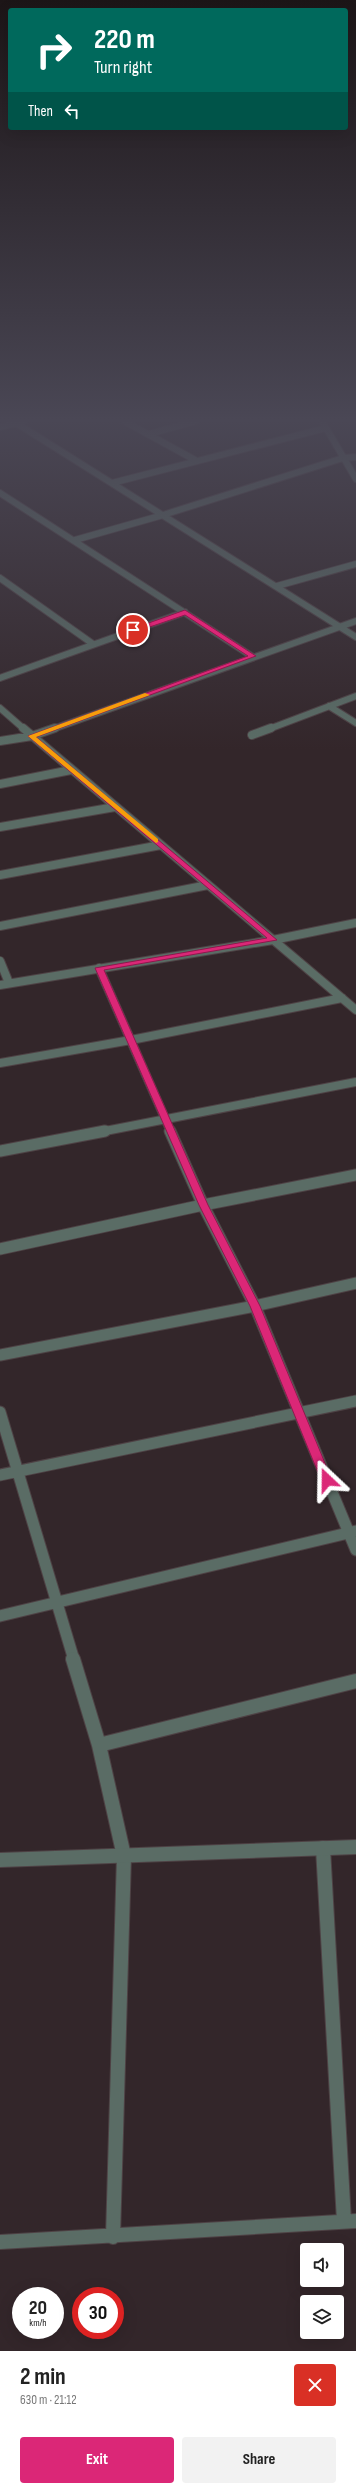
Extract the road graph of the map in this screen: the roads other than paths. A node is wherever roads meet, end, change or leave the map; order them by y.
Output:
1 (62, 531) edge
2 (110, 531) edge
3 (187, 531) edge
4 (76, 540) junction
5 (356, 564) edge
6 (0, 578) edge
7 (277, 586) junction
8 (185, 612) junction
9 (356, 621) edge
10 (339, 626) junction
11 (356, 637) edge
12 (93, 644) junction
13 (253, 656) junction
14 (0, 678) edge
15 (356, 696) edge
16 (329, 706) junction
17 (0, 708) edge
18 (356, 723) edge
19 (252, 735) dead end
20 (32, 736) junction
21 (0, 741) edge
22 (71, 770) junction
23 (0, 784) edge
24 (115, 807) junction
25 (0, 827) edge
26 (161, 845) junction
27 (0, 875) edge
28 (208, 885) junction
29 (356, 923) edge
30 (0, 926) edge
31 (273, 940) junction
32 (0, 961) edge
33 (99, 968) junction
34 (5, 984) edge
35 (342, 998) junction
36 (356, 1010) edge
37 (131, 1040) junction
38 (0, 1063) edge
39 (356, 1082) edge
40 (164, 1119) junction
41 (0, 1151) edge
42 (356, 1175) edge
43 (203, 1205) junction
44 (0, 1249) edge
45 (356, 1283) edge
46 (255, 1306) junction
47 (0, 1355) edge
48 (356, 1401) edge
49 (0, 1412) edge
50 (299, 1414) junction
51 (16, 1471) junction
52 (0, 1475) edge
53 (352, 1532) edge
54 (356, 1550) edge
55 (55, 1602) junction
56 (0, 1616) edge
57 (356, 1681) edge
58 (99, 1745) junction
59 (356, 1847) edge
60 (323, 1848) junction
61 (124, 1856) junction
62 (0, 1860) edge
63 (350, 2221) edge
64 (113, 2237) junction
65 (0, 2242) edge

1 - 4 street
2 - 4 street
3 - 7 street
4 - 8 street
5 - 7 street
6 - 12 street
7 - 10 street
8 - 12 street
8 - 13 street
9 - 10 street
10 - 11 street
10 - 13 street
12 - 14 street
13 - 20 street
15 - 16 street
16 - 18 street
16 - 19 street
17 - 20 street
20 - 21 street
20 - 22 street
22 - 23 street
22 - 24 street
24 - 25 street
24 - 26 street
26 - 27 street
26 - 28 street
28 - 30 street
28 - 31 street
29 - 31 street
31 - 33 street
31 - 35 street
32 - 34 street
33 - 34 street
33 - 37 street
35 - 36 street
35 - 37 street
37 - 38 street
37 - 40 street
39 - 40 street
40 - 41 street
40 - 43 street
42 - 43 street
43 - 44 street
43 - 46 street
45 - 46 street
46 - 47 street
46 - 50 street
48 - 50 street
49 - 51 street
50 - 51 street
50 - 53 street
51 - 52 street
51 - 55 street
53 - 54 street
53 - 55 street
55 - 56 street
55 - 58 street
57 - 58 street
58 - 61 street
59 - 60 street
60 - 61 street
60 - 63 street
61 - 62 street
61 - 64 street
63 - 64 street
64 - 65 street

